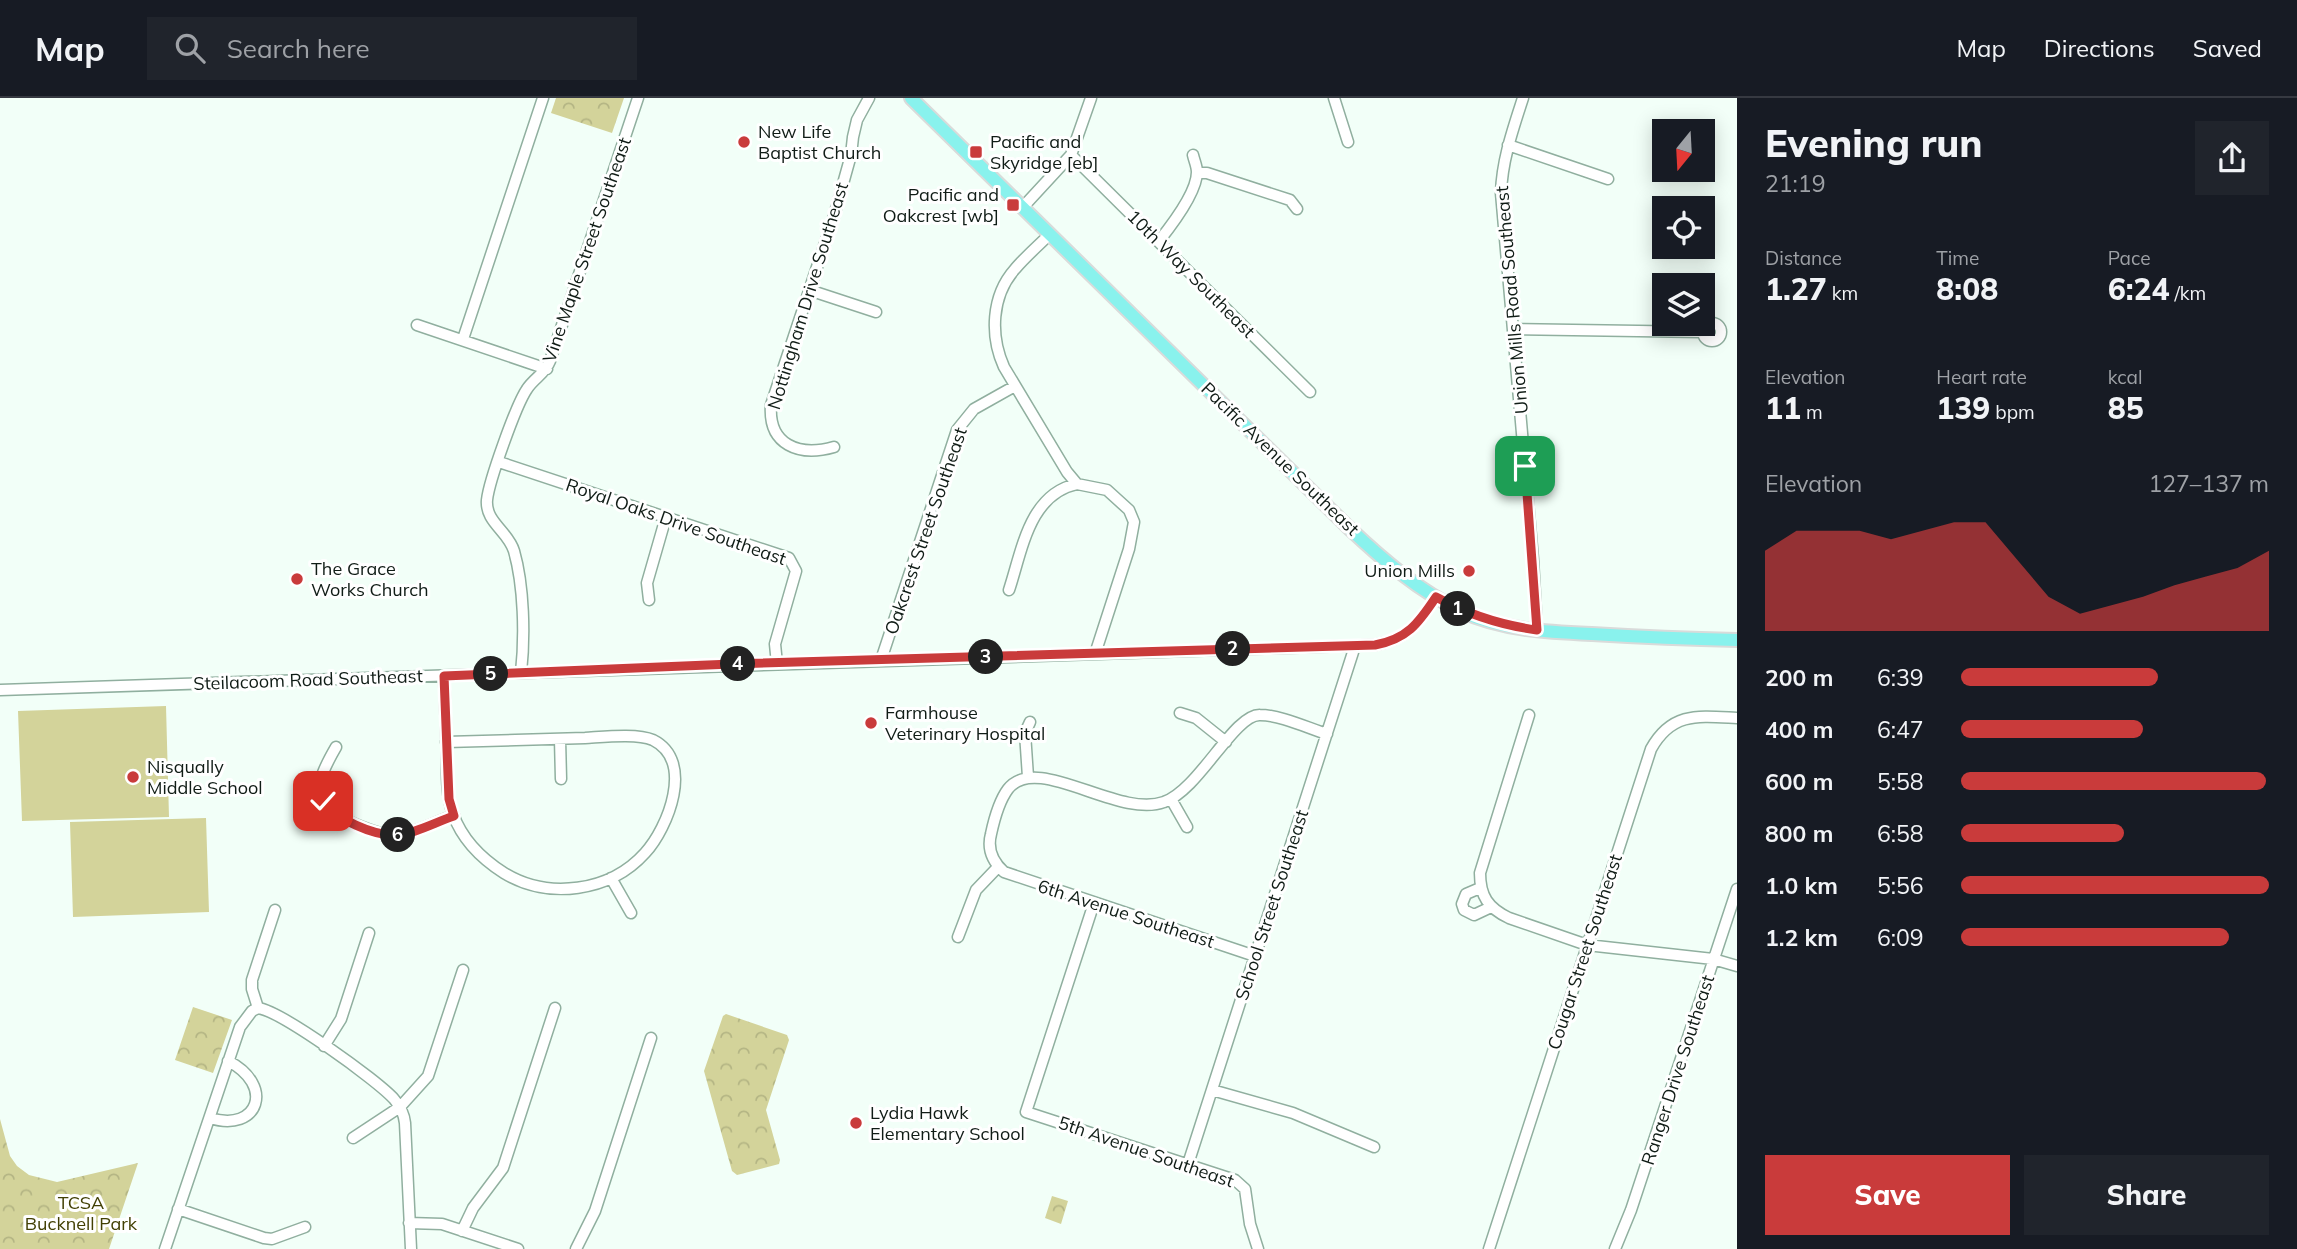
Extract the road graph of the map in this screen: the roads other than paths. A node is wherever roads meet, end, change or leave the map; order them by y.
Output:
1 (543, 98) edge
2 (638, 98) edge
3 (869, 98) edge
4 (911, 98) edge
5 (1091, 98) edge
6 (1334, 98) edge
7 (1523, 98) edge
8 (1348, 142) dead end
9 (1508, 145) junction
10 (1071, 155) junction
11 (1193, 155) dead end
12 (1197, 173) junction
13 (1608, 179) dead end
14 (1023, 207) junction
15 (1297, 209) dead end
16 (1050, 234) junction
17 (1159, 242) junction
18 (809, 290) junction
19 (876, 312) dead end
20 (417, 325) dead end
21 (1513, 329) junction
22 (1652, 331) edge
23 (463, 339) junction
24 (547, 369) junction
25 (1015, 386) junction
26 (1310, 392) dead end
27 (834, 447) dead end
28 (499, 462) junction
29 (1077, 484) junction
30 (666, 517) junction
31 (1009, 590) dead end
32 (1436, 597) junction
33 (649, 600) dead end
34 (1537, 630) junction
35 (1737, 640) edge
36 (1355, 646) junction
37 (1095, 654) junction
38 (881, 660) junction
39 (777, 664) junction
40 (521, 673) junction
41 (444, 676) junction
42 (0, 690) edge
43 (1180, 713) dead end
44 (1529, 715) dead end
45 (1737, 718) edge
46 (1030, 722) dead end
47 (1327, 734) junction
48 (560, 739) junction
49 (446, 742) junction
50 (1226, 742) junction
51 (336, 747) dead end
52 (1028, 777) junction
53 (561, 779) dead end
54 (1171, 799) junction
55 (454, 816) junction
56 (1187, 827) dead end
57 (998, 867) junction
58 (611, 878) junction
59 (1737, 889) edge
60 (1482, 892) junction
61 (1094, 903) junction
62 (1491, 907) junction
63 (275, 910) dead end
64 (631, 913) dead end
65 (369, 933) dead end
66 (958, 937) dead end
67 (1587, 945) junction
68 (1255, 956) junction
69 (1713, 959) junction
70 (1737, 966) edge
71 (463, 970) dead end
72 (258, 1008) junction
73 (555, 1008) dead end
74 (651, 1038) dead end
75 (324, 1046) junction
76 (228, 1061) junction
77 (1212, 1090) junction
78 (400, 1107) junction
79 (210, 1118) junction
80 (353, 1138) dead end
81 (1374, 1147) dead end
82 (1188, 1164) junction
83 (178, 1209) junction
84 (409, 1223) junction
85 (305, 1227) dead end
86 (463, 1231) junction
87 (165, 1249) edge
88 (411, 1249) edge
89 (518, 1249) edge
90 (576, 1249) edge
91 (1258, 1249) edge
92 (1489, 1249) edge
93 (1615, 1249) edge

1 - 23 street
2 - 24 street, Vine Maple Street Southeast
3 - 18 street, Nottingham Drive Southeast
4 - 14 main road, Pacific Avenue Southeast
5 - 10 street
6 - 8 street
7 - 9 street, Union Mills Road Southeast
9 - 13 street
9 - 21 street, Union Mills Road Southeast
10 - 14 street
10 - 17 street, 10th Way Southeast
11 - 12 street
12 - 15 street
12 - 17 street
14 - 16 main road, Pacific Avenue Southeast
16 - 25 street
16 - 32 main road, Pacific Avenue Southeast
17 - 26 street, 10th Way Southeast
18 - 19 street
18 - 27 street, Nottingham Drive Southeast
20 - 23 street
21 - 22 street
21 - 34 street, Union Mills Road Southeast
23 - 24 street
24 - 28 street, Vine Maple Street Southeast
25 - 29 street
25 - 38 street, Oakcrest Street Southeast
28 - 30 street, Royal Oaks Drive Southeast
28 - 40 street, Vine Maple Street Southeast
29 - 31 street
29 - 37 street
30 - 33 street
30 - 39 street, Royal Oaks Drive Southeast
32 - 34 main road, Pacific Avenue Southeast
32 - 36 street, Steilacoom Road Southeast
34 - 35 main road, Pacific Avenue Southeast
36 - 37 street, Steilacoom Road Southeast
36 - 47 street, School Street Southeast
37 - 38 street, Steilacoom Road Southeast
38 - 39 street, Steilacoom Road Southeast
39 - 40 street, Steilacoom Road Southeast
40 - 41 street, Steilacoom Road Southeast
41 - 42 street, Steilacoom Road Southeast
41 - 49 street
43 - 50 street
44 - 60 street
45 - 67 street, Cougar Street Southeast
46 - 52 street
47 - 50 street
47 - 68 street, School Street Southeast
48 - 49 street
48 - 53 street
48 - 58 street
49 - 55 street
50 - 54 street
51 - 55 street
52 - 54 street
52 - 57 street
54 - 56 street
55 - 58 street
57 - 61 street, 6th Avenue Southeast
57 - 66 street
58 - 64 street
59 - 69 street, Ranger Drive Southeast
60 - 62 street
60 - 62 street
61 - 68 street, 6th Avenue Southeast
61 - 82 street, 5th Avenue Southeast
62 - 67 street
63 - 72 street
65 - 75 street
67 - 69 street
67 - 92 street, Cougar Street Southeast
68 - 77 street, School Street Southeast
69 - 70 street
69 - 93 street, Ranger Drive Southeast
71 - 78 street
72 - 75 street
72 - 76 street
73 - 86 street
74 - 90 street
75 - 78 street
76 - 79 street
76 - 79 street
77 - 81 street
77 - 82 street, School Street Southeast
78 - 80 street
78 - 84 street
79 - 83 street
82 - 91 street, 5th Avenue Southeast
83 - 85 street
83 - 87 street
84 - 86 street
84 - 88 street
86 - 89 street

